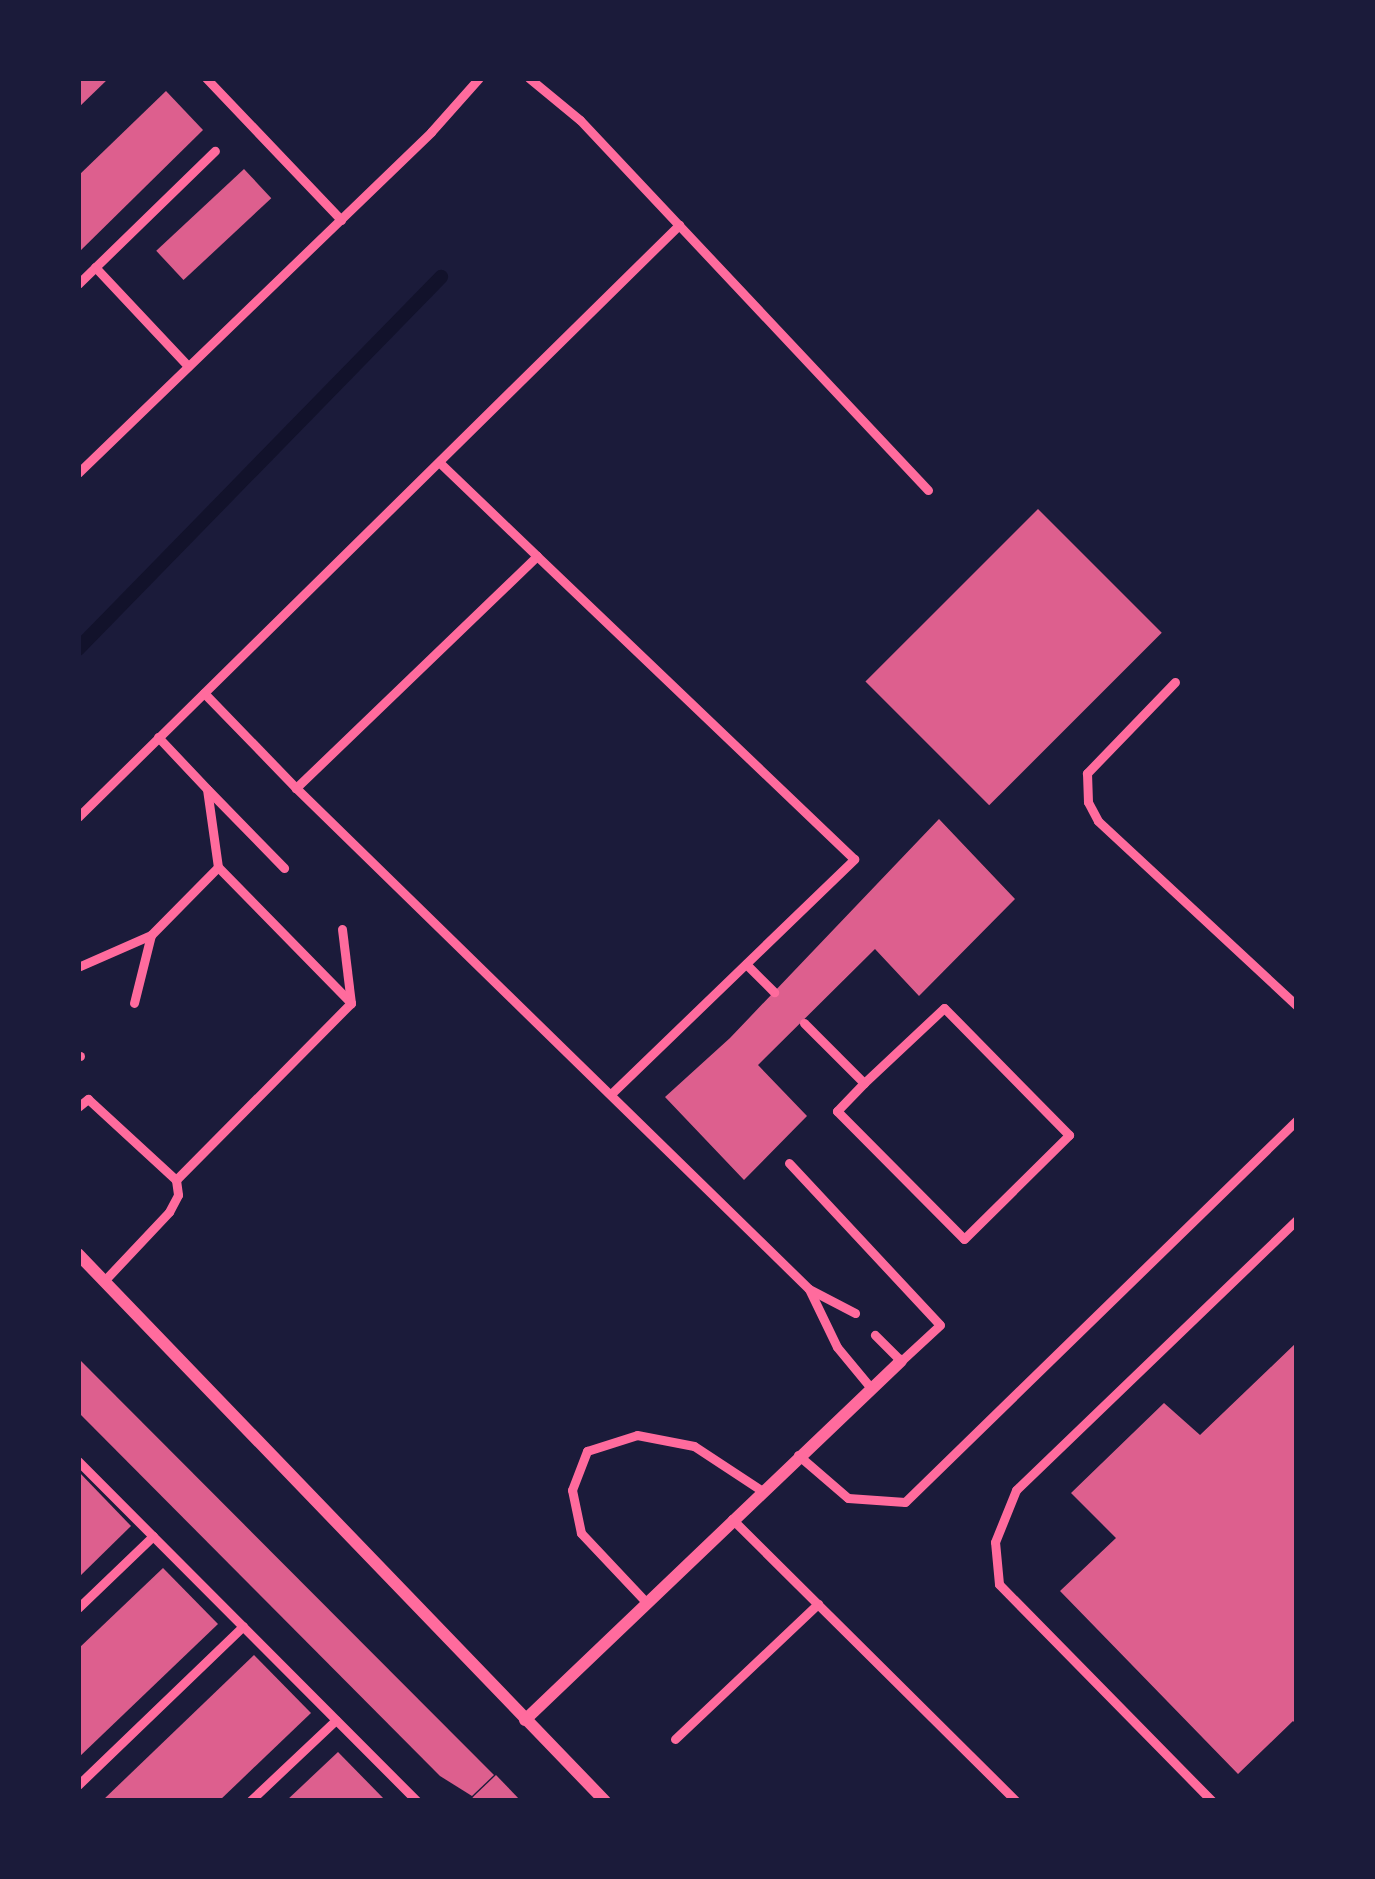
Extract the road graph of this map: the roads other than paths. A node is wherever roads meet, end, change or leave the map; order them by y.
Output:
1 (206, 78) edge
2 (479, 78) edge
3 (529, 78) edge
4 (215, 151) dead end
5 (341, 220) junction
6 (679, 225) junction
7 (95, 267) junction
8 (78, 284) edge
9 (188, 366) junction
10 (440, 463) junction
11 (78, 472) edge
12 (928, 490) dead end
13 (537, 556) junction
14 (1175, 682) dead end
15 (204, 693) junction
16 (158, 737) junction
17 (296, 788) junction
18 (207, 789) junction
19 (78, 817) edge
20 (218, 866) junction
21 (284, 868) dead end
22 (342, 929) dead end
23 (151, 935) junction
24 (746, 964) junction
25 (78, 967) edge
26 (774, 992) dead end
27 (134, 1003) dead end
28 (350, 1003) junction
29 (1297, 1006) edge
30 (804, 1023) dead end
31 (864, 1083) junction
32 (612, 1093) junction
33 (78, 1107) edge
34 (1297, 1120) edge
35 (789, 1163) dead end
36 (176, 1180) junction
37 (1297, 1220) edge
38 (78, 1254) edge
39 (104, 1281) junction
40 (809, 1289) junction
41 (855, 1313) dead end
42 (875, 1335) dead end
43 (901, 1361) junction
44 (871, 1388) junction
45 (798, 1455) junction
46 (78, 1461) edge
47 (761, 1490) junction
48 (732, 1519) junction
49 (153, 1536) junction
50 (646, 1602) junction
51 (818, 1604) junction
52 (78, 1608) edge
53 (243, 1626) junction
54 (336, 1720) junction
55 (525, 1720) junction
56 (676, 1739) dead end
57 (78, 1785) edge
58 (250, 1801) edge
59 (417, 1801) edge
60 (605, 1801) edge
61 (1016, 1801) edge
62 (1212, 1801) edge

1 - 5 lane
2 - 5 lane
3 - 6 lane
4 - 7 lane
5 - 9 lane
6 - 10 lane
6 - 12 lane
7 - 8 lane
7 - 9 lane
9 - 11 lane
10 - 13 lane
10 - 15 lane
13 - 17 lane
13 - 24 lane
14 - 29 lane
15 - 16 lane
15 - 17 lane
16 - 18 lane
16 - 19 lane
17 - 32 lane
18 - 20 lane
18 - 21 lane
20 - 23 lane
20 - 28 lane
22 - 28 lane
23 - 25 lane
23 - 27 lane
24 - 26 lane
24 - 32 lane
28 - 36 lane
30 - 31 lane
31 - 31 lane
32 - 40 lane
33 - 36 lane
34 - 45 lane
35 - 43 lane
36 - 39 lane
37 - 62 lane
38 - 39 street
39 - 55 street
40 - 41 lane
40 - 44 lane
42 - 43 lane
43 - 44 street
44 - 45 street
45 - 47 street
46 - 49 lane
47 - 48 street
47 - 50 lane
48 - 50 street
48 - 51 lane
49 - 52 lane
49 - 53 lane
50 - 55 street
51 - 56 lane
51 - 61 lane
53 - 54 lane
53 - 57 lane
54 - 58 lane
54 - 59 lane
55 - 60 street

